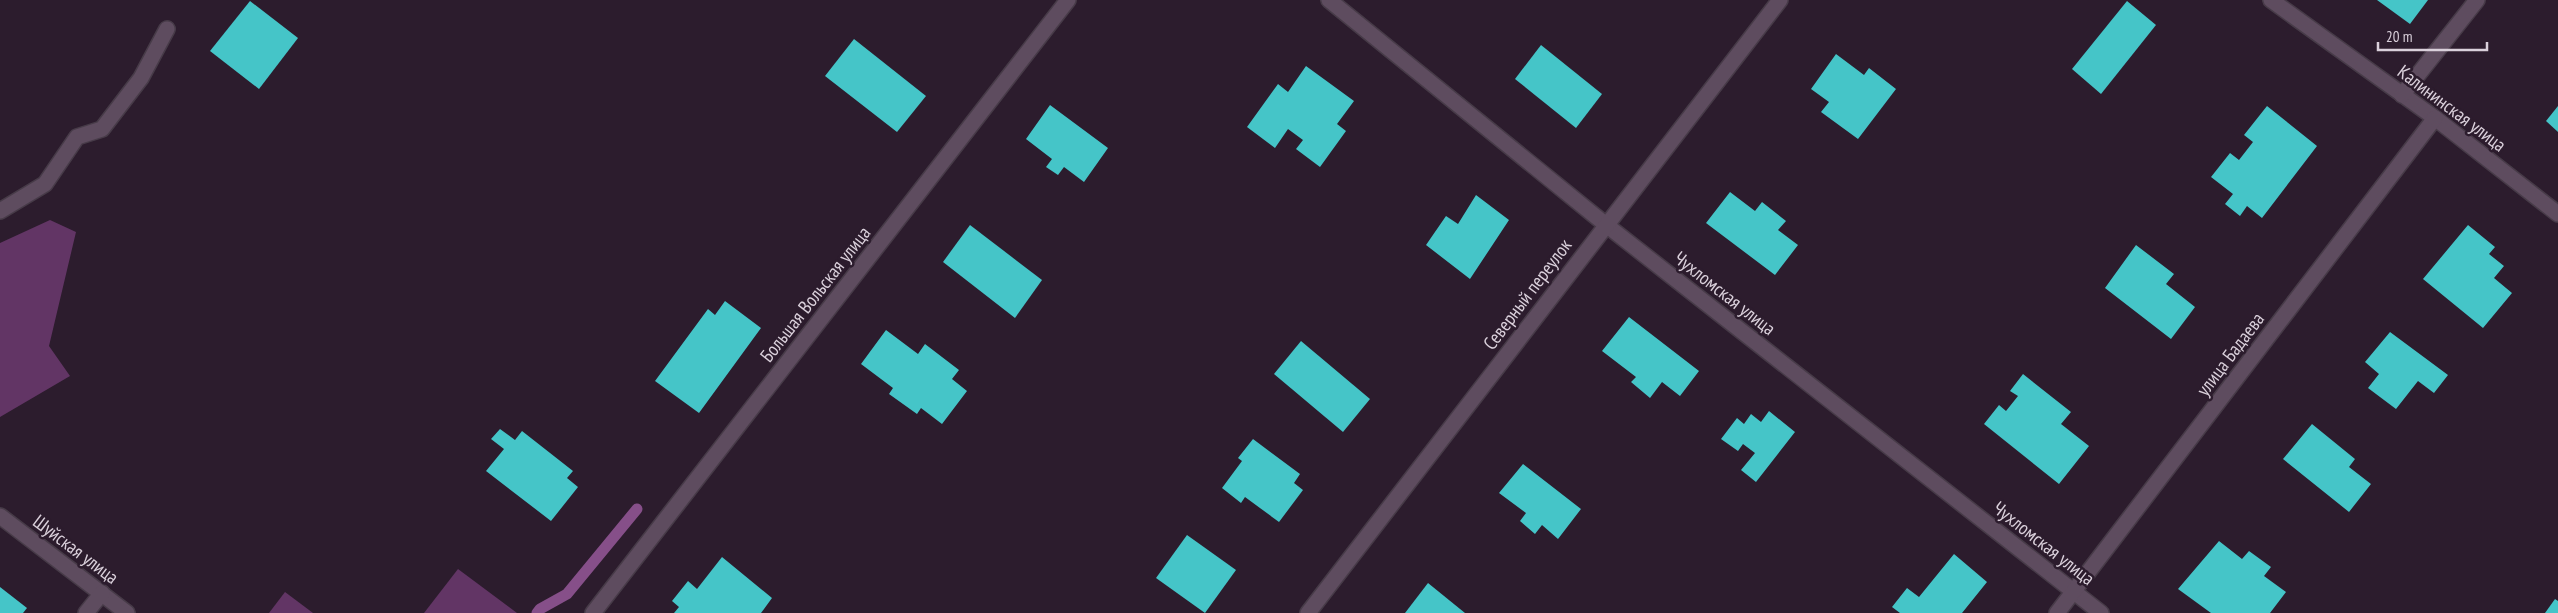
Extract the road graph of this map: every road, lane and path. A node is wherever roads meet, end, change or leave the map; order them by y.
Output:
1 (1068, 0) edge
2 (1329, 0) edge
3 (1780, 0) edge
4 (2271, 0) edge
5 (2476, 0) edge
6 (167, 29) dead end
7 (2402, 95) junction
8 (2435, 118) junction
9 (0, 211) edge
10 (2558, 214) edge
11 (1606, 224) junction
12 (0, 516) edge
13 (2073, 592) junction
14 (102, 593) junction
15 (86, 613) edge
16 (128, 613) edge
17 (593, 613) edge
18 (1308, 613) edge
19 (2057, 613) edge
20 (2101, 613) edge

1 - 17 street, Большая Вольская улица
2 - 11 street, Чухломская улица
3 - 11 street, Северный переулок
4 - 7 street, Калининская улица
5 - 7 street
6 - 9 street
7 - 8 street, Калининская улица
8 - 10 street, Калининская улица
8 - 13 street, улица Бадаева
11 - 13 street, Чухломская улица
11 - 18 street, Северный переулок
12 - 14 street, Шуйская улица
13 - 19 street, улица Бадаева
13 - 20 street, Чухломская улица
14 - 15 street
14 - 16 street, Шуйская улица

